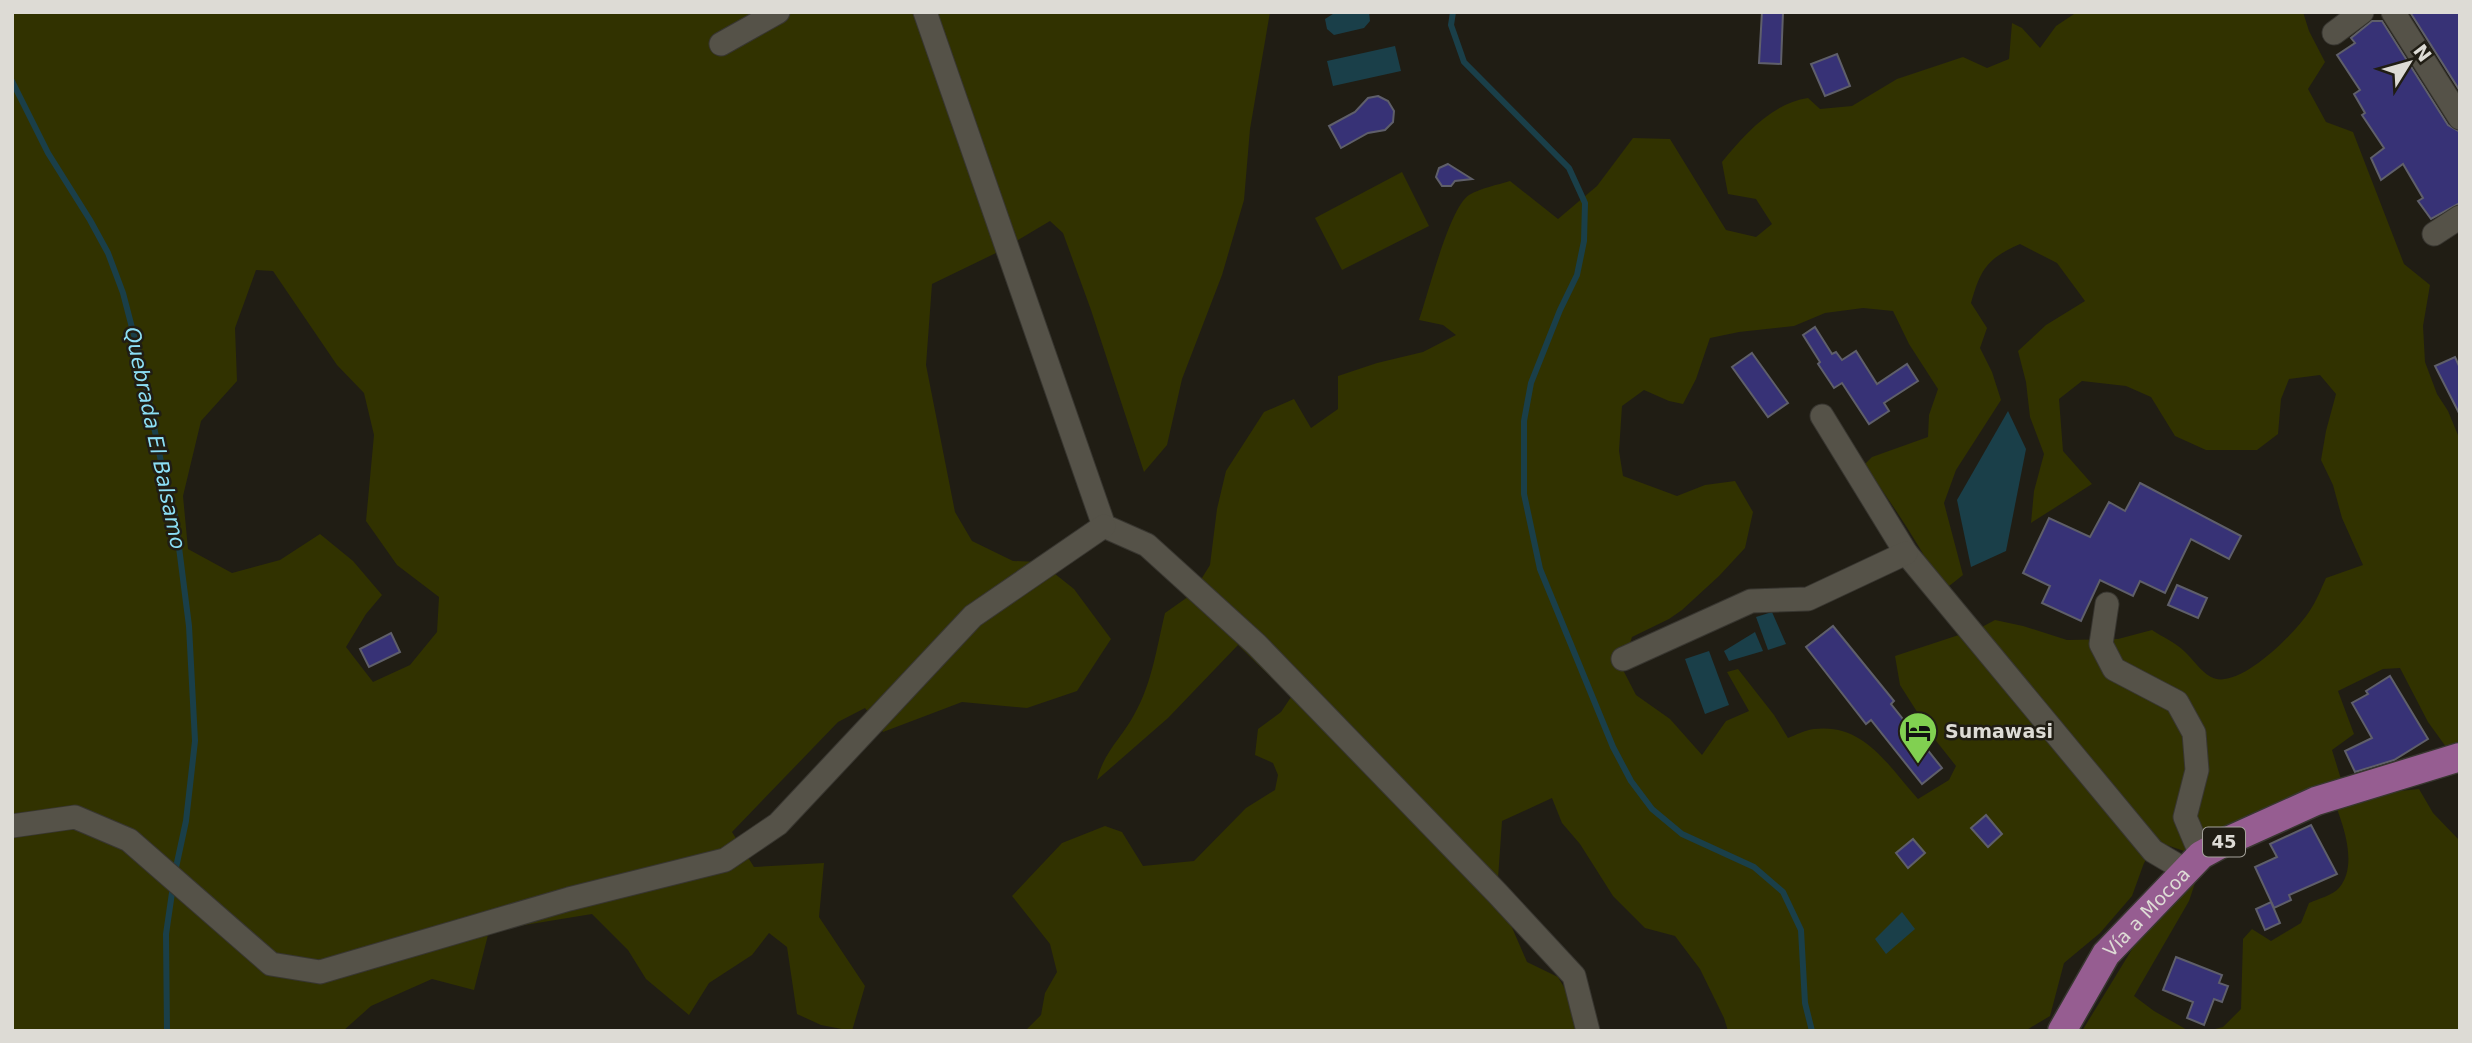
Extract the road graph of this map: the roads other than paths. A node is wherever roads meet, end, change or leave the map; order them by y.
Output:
1 (926, 12) edge
2 (2362, 12) edge
3 (2393, 12) edge
4 (773, 14) edge
5 (2334, 33) dead end
6 (721, 44) dead end
7 (2460, 118) edge
8 (2460, 217) edge
9 (2434, 234) dead end
10 (1822, 416) dead end
11 (1104, 526) junction
12 (1906, 553) junction
13 (2107, 604) dead end
14 (1623, 659) dead end
15 (2460, 757) edge
16 (12, 826) edge
17 (2193, 863) junction
18 (1588, 1031) edge
19 (2062, 1031) edge

1 - 11 street
2 - 5 street
3 - 7 street
4 - 6 street
8 - 9 street
10 - 12 street
11 - 16 street
11 - 18 street
12 - 14 street
12 - 17 street
13 - 17 street
15 - 17 main road, Vía a Mocoa / 45
17 - 19 main road, Vía a Mocoa / 45

